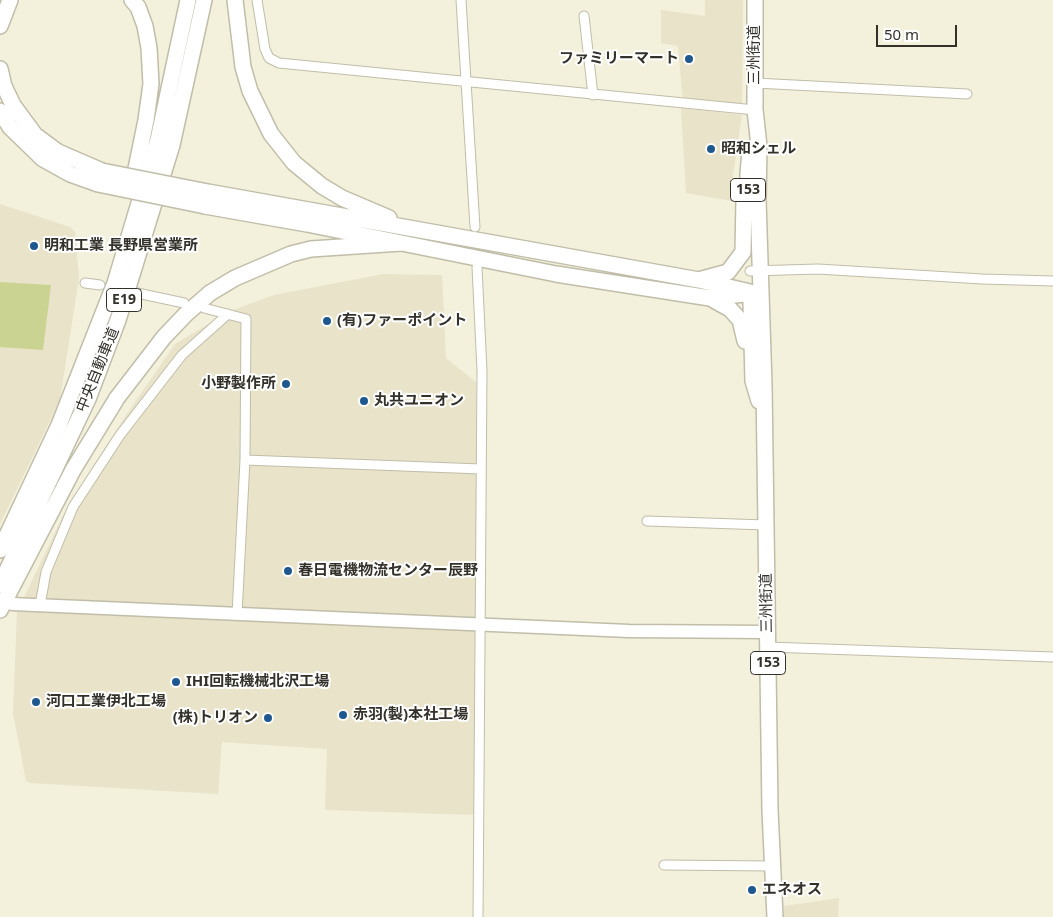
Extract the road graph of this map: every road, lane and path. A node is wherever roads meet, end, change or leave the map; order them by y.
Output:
1 (10, 0) edge
2 (132, 0) edge
3 (188, 0) edge
4 (204, 0) edge
5 (235, 0) edge
6 (257, 0) edge
7 (461, 0) edge
8 (755, 0) edge
9 (584, 16) dead end
10 (0, 26) edge
11 (0, 69) edge
12 (466, 82) junction
13 (755, 82) junction
14 (967, 94) dead end
15 (593, 95) junction
16 (755, 110) junction
17 (0, 111) edge
18 (100, 177) junction
19 (748, 185) junction
20 (207, 199) junction
21 (412, 227) junction
22 (475, 227) dead end
23 (401, 243) junction
24 (477, 267) dead end
25 (755, 271) junction
26 (698, 280) junction
27 (1053, 281) edge
28 (85, 283) dead end
29 (100, 285) dead end
30 (750, 292) junction
31 (137, 294) dead end
32 (710, 298) junction
33 (184, 303) dead end
34 (204, 308) dead end
35 (104, 314) junction
36 (228, 314) junction
37 (762, 330) junction
38 (753, 382) junction
39 (763, 410) junction
40 (245, 460) junction
41 (481, 469) junction
42 (648, 521) dead end
43 (766, 525) junction
44 (0, 550) edge
45 (0, 585) edge
46 (40, 605) junction
47 (6, 607) edge
48 (238, 614) junction
49 (482, 624) junction
50 (768, 640) junction
51 (1053, 657) edge
52 (664, 865) dead end
53 (772, 866) junction
54 (478, 917) edge
55 (775, 917) edge

1 - 10 highway
2 - 35 highway
3 - 35 highway, 中央自動車道 / E19
4 - 45 highway, 中央自動車道 / E19
5 - 21 highway
6 - 12 street
7 - 12 street
8 - 13 highway, 三州街道 / 153
9 - 15 street
11 - 18 highway
12 - 15 street
12 - 22 street
13 - 14 street
13 - 16 highway, 三州街道 / 153
15 - 16 street
16 - 19 highway, 三州街道 / 153
16 - 25 highway, 三州街道 / 153
17 - 18 highway
18 - 20 highway, bridge
19 - 25 highway, 三州街道 / 153
19 - 26 highway
20 - 21 highway
20 - 23 highway
21 - 26 highway
23 - 32 highway
23 - 47 highway
24 - 41 street
25 - 27 street
25 - 30 highway
25 - 37 highway, 三州街道 / 153
26 - 30 highway
28 - 29 street
30 - 32 highway
30 - 37 highway
30 - 38 highway, 三州街道 / 153
31 - 33 street
32 - 38 highway
34 - 36 street
35 - 44 highway, 中央自動車道 / E19
36 - 40 street
36 - 46 street
37 - 39 highway, 三州街道 / 153
38 - 39 highway, 三州街道 / 153
39 - 43 highway, 三州街道 / 153
40 - 41 street
40 - 48 street
41 - 49 street
42 - 43 street
43 - 50 highway, 三州街道 / 153
46 - 47 street
46 - 48 street
48 - 49 street
49 - 50 street
49 - 54 street
50 - 51 street
50 - 53 highway, 三州街道 / 153
52 - 53 street
53 - 55 highway, 三州街道 / 153

